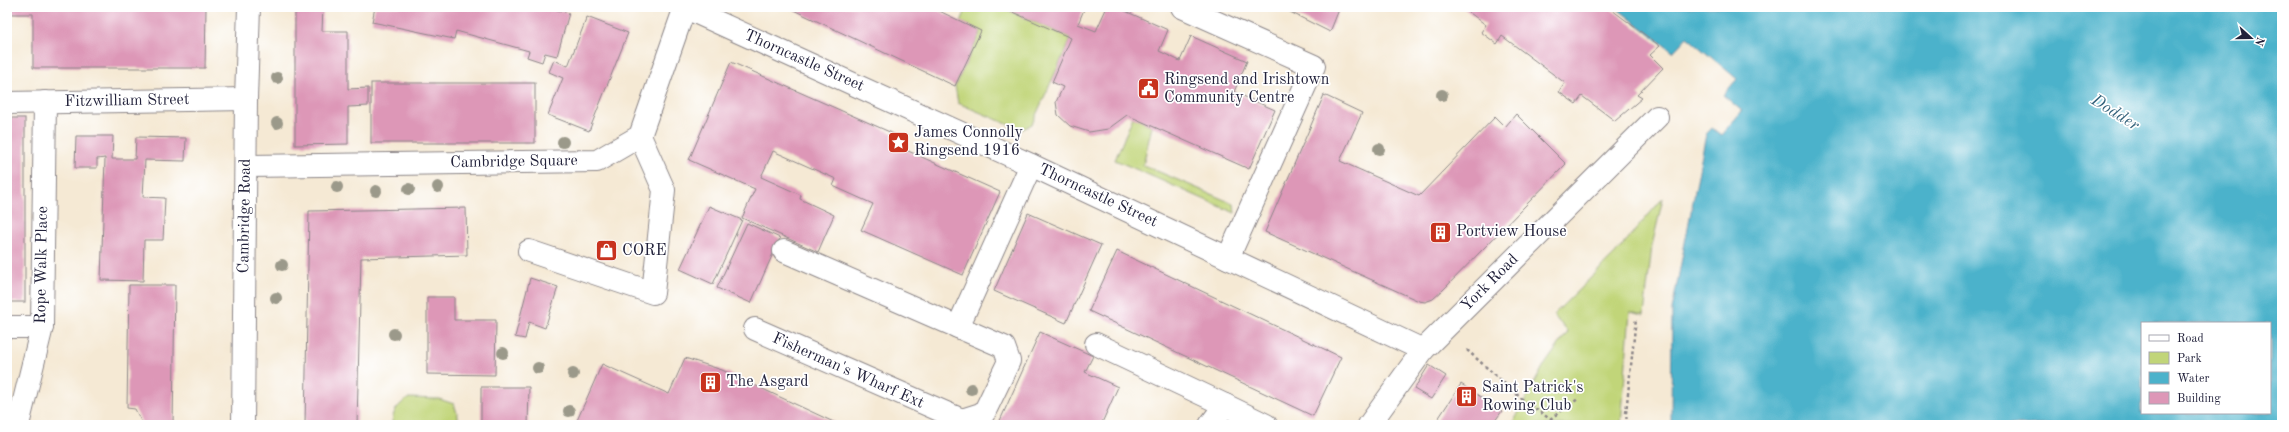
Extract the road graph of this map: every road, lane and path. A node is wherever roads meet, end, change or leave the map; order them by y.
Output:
1 (249, 7) edge
2 (685, 7) edge
3 (1182, 7) edge
4 (246, 99) junction
5 (7, 102) edge
6 (45, 102) junction
7 (1657, 117) dead end
8 (640, 136) junction
9 (1032, 164) junction
10 (246, 166) junction
11 (529, 251) dead end
12 (784, 251) dead end
13 (1228, 258) junction
14 (1636, 318) dead end
15 (7, 327) edge
16 (42, 327) junction
17 (958, 327) junction
18 (755, 329) dead end
19 (1444, 329) junction
20 (1096, 344) dead end
21 (1424, 350) junction
22 (1578, 399) dead end
23 (1225, 405) junction
24 (1550, 419) junction
25 (18, 425) edge
26 (243, 425) edge
27 (1210, 425) edge
28 (1266, 425) edge
29 (1369, 425) edge
30 (1558, 425) edge
31 (1627, 425) edge

1 - 4 street, Cambridge Road
2 - 8 street
2 - 9 street, Thorncastle Street
3 - 13 street
4 - 6 street, Fitzwilliam Street
4 - 10 street, Cambridge Road
5 - 6 street, Fitzwilliam Street
6 - 16 street, Rope Walk Place
7 - 19 street, York Road
8 - 10 street, Cambridge Square
8 - 11 street
9 - 13 street, Thorncastle Street
9 - 17 street
10 - 26 street, Cambridge Road
12 - 17 street, Fisherman's Wharf Ext
13 - 21 street, Thorncastle Street
14 - 31 path
15 - 16 street
16 - 25 street, Rope Walk Place
17 - 18 street, Fisherman's Wharf Ext
19 - 21 street, York Road
19 - 24 path
20 - 23 street
21 - 29 street, York Road
22 - 24 path
23 - 27 street
23 - 28 street
24 - 30 path

